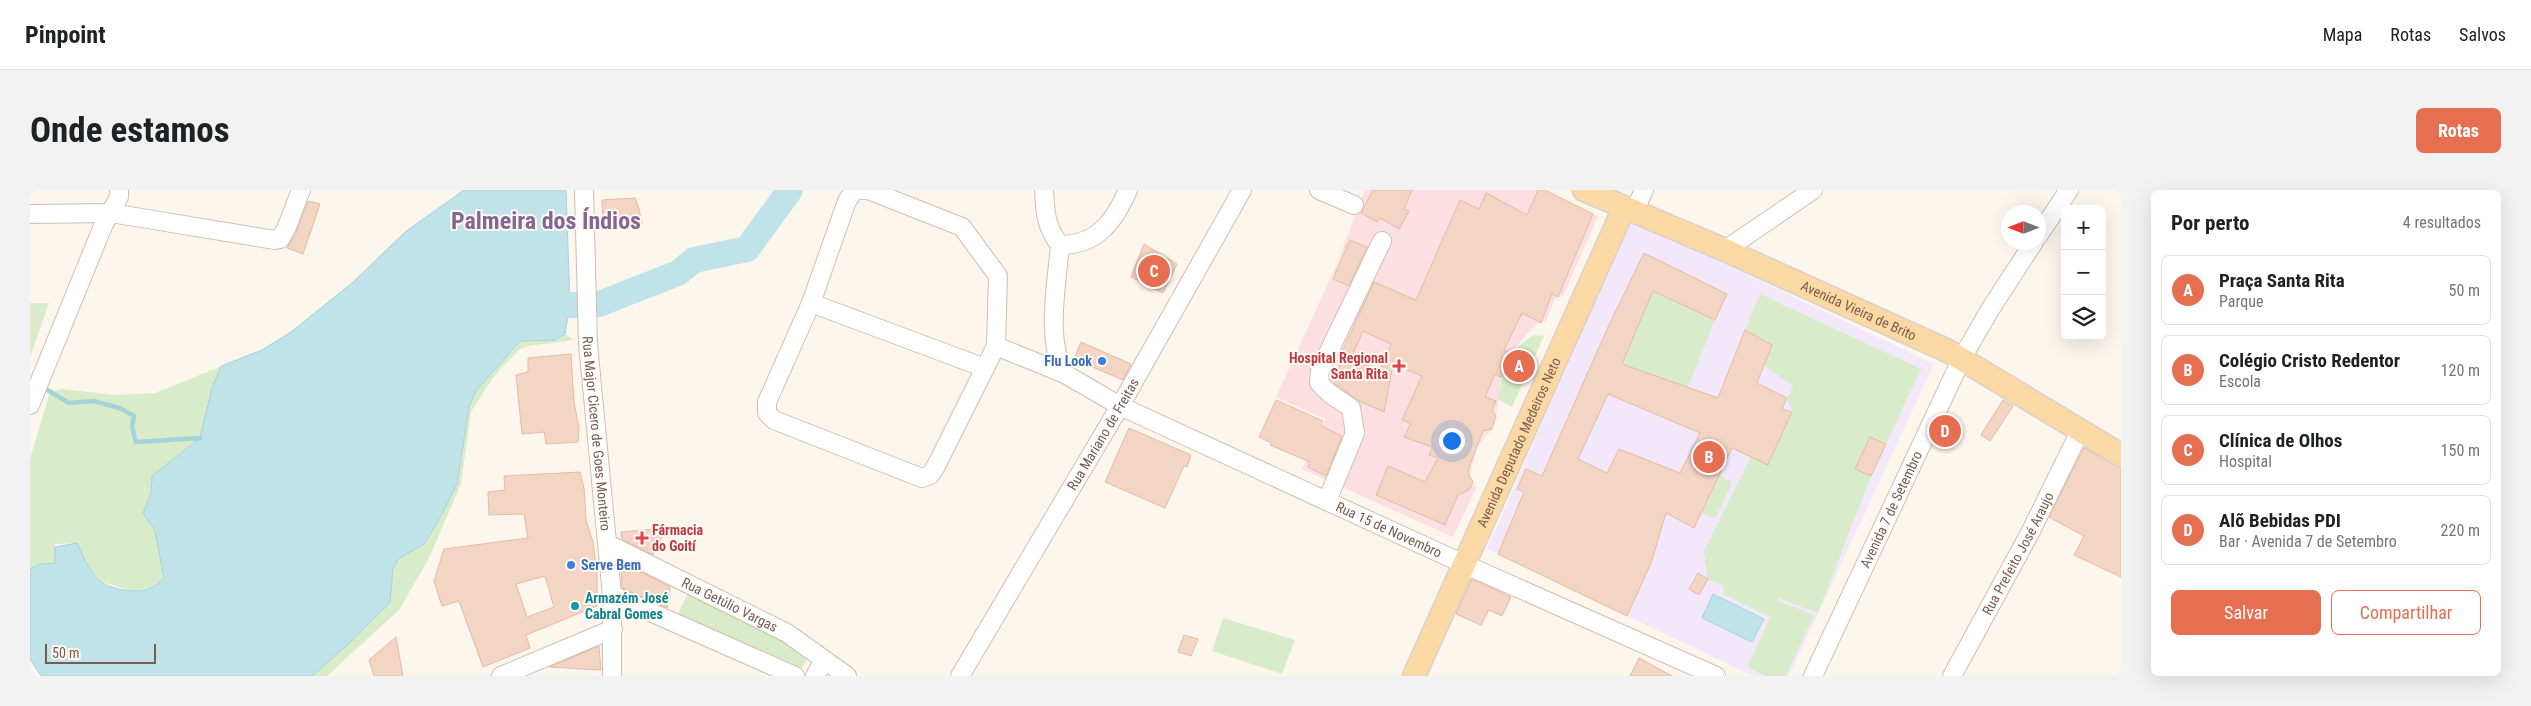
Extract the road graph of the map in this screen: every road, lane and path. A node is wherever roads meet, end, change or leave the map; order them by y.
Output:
1 (301, 190) edge
2 (584, 190) edge
3 (1044, 190) edge
4 (1128, 190) edge
5 (1242, 190) edge
6 (1319, 190) edge
7 (1644, 190) edge
8 (1813, 190) edge
9 (2069, 190) edge
10 (120, 192) edge
11 (1596, 192) edge
12 (1354, 205) dead end
13 (1629, 210) junction
14 (111, 213) junction
15 (30, 214) edge
16 (2046, 224) edge
17 (1382, 241) dead end
18 (1060, 245) junction
19 (1725, 250) junction
20 (2029, 250) edge
21 (811, 303) junction
22 (996, 346) junction
23 (1962, 358) junction
24 (985, 368) junction
25 (1065, 374) junction
26 (35, 391) edge
27 (1120, 406) junction
28 (2080, 431) junction
29 (2121, 456) edge
30 (1327, 501) junction
31 (608, 544) junction
32 (1466, 565) junction
33 (612, 596) junction
34 (613, 629) junction
35 (824, 660) junction
36 (501, 676) edge
37 (612, 676) edge
38 (795, 676) edge
39 (815, 676) edge
40 (847, 676) edge
41 (960, 676) edge
42 (1414, 676) edge
43 (1716, 676) edge
44 (1813, 676) edge
45 (1952, 676) edge

1 - 14 street
2 - 31 street, Rua Major Cicero de Goes Monteiro
3 - 18 street
4 - 18 street
5 - 27 street, Rua Mariano de Freitas
6 - 12 street
7 - 13 street
8 - 19 street
9 - 16 street
10 - 14 street
11 - 13 main road, Avenida Vieira de Brito
13 - 19 main road, Avenida Vieira de Brito
13 - 32 main road, Avenida Deputado Medeiros Neto
14 - 15 street
14 - 26 street
17 - 30 street
18 - 25 street
19 - 23 main road, Avenida Vieira de Brito
20 - 23 street, Avenida 7 de Setembro
21 - 22 street
21 - 24 street
21 - 24 street
22 - 24 street
22 - 25 street, Rua 15 de Novembro
23 - 28 main road, Avenida Vieira de Brito
23 - 44 street, Avenida 7 de Setembro
25 - 27 street, Rua 15 de Novembro
27 - 30 street, Rua 15 de Novembro
27 - 41 street, Rua Mariano de Freitas
28 - 29 main road, Avenida Vieira de Brito
28 - 45 street, Rua Prefeito José Araujo
30 - 32 street, Rua 15 de Novembro
31 - 33 street, Rua Major Cicero de Goes Monteiro
31 - 35 street, Rua Getúlio Vargas
32 - 42 main road, Avenida Deputado Medeiros Neto
32 - 43 street, Rua 15 de Novembro
33 - 34 street, Rua Major Cicero de Goes Monteiro
33 - 38 street
34 - 36 street
34 - 37 street, Rua Major Cicero de Goes Monteiro
35 - 39 street
35 - 40 street, Rua Getúlio Vargas

